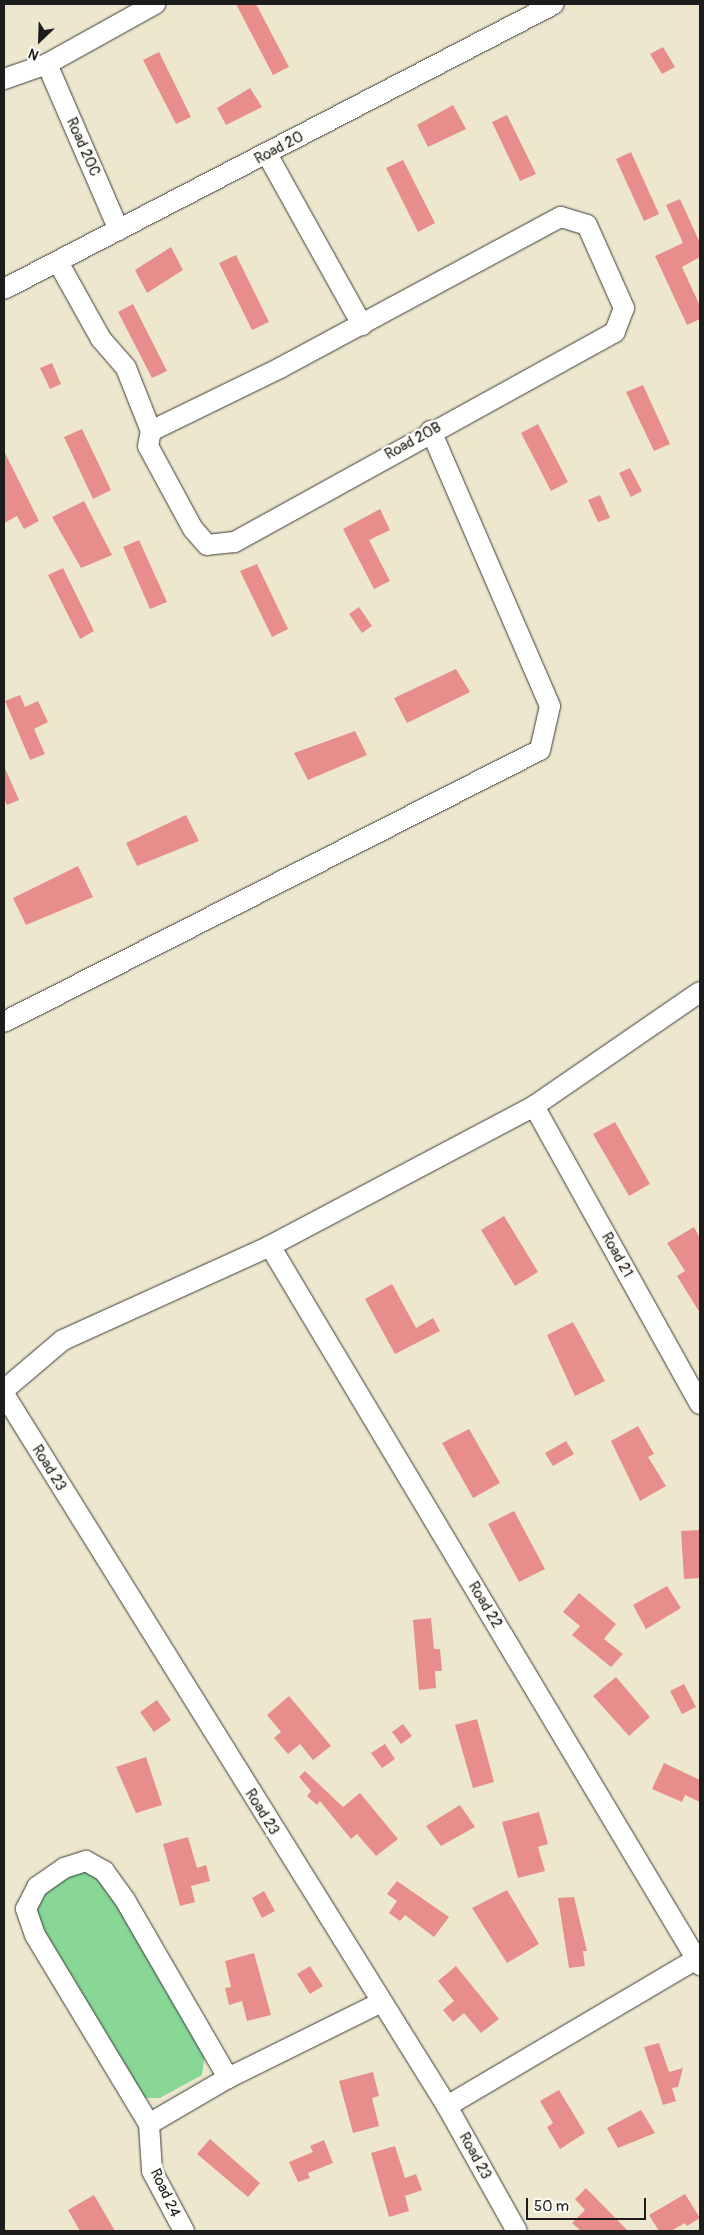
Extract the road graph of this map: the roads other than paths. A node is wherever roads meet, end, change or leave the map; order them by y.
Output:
1 (155, 4) edge
2 (554, 4) edge
3 (47, 64) junction
4 (4, 79) edge
5 (267, 154) junction
6 (119, 230) junction
7 (58, 262) junction
8 (4, 289) edge
9 (362, 325) junction
10 (151, 431) junction
11 (431, 431) junction
12 (700, 992) edge
13 (4, 1022) edge
14 (534, 1106) junction
15 (270, 1246) junction
16 (4, 1390) edge
17 (4, 1394) edge
18 (700, 1404) edge
19 (698, 1962) edge
20 (380, 2003) junction
21 (228, 2078) junction
22 (447, 2106) junction
23 (148, 2124) junction
24 (184, 2231) edge
25 (517, 2231) edge

1 - 3 street
2 - 5 street, Road 20
3 - 4 street
3 - 6 street, Road 20C
5 - 6 street, Road 20
5 - 9 street
6 - 7 street, Road 20
7 - 8 street, Road 20
7 - 10 street
9 - 10 street, Road 20B
9 - 11 street, Road 20B
10 - 11 street, Road 20B
11 - 13 street
12 - 14 street
14 - 15 street
14 - 18 street, Road 21
15 - 16 street
15 - 19 street, Road 22
17 - 20 street, Road 23
19 - 22 street
20 - 21 street
20 - 22 street, Road 23
21 - 23 street
21 - 23 street
22 - 25 street, Road 23
23 - 24 street, Road 24

